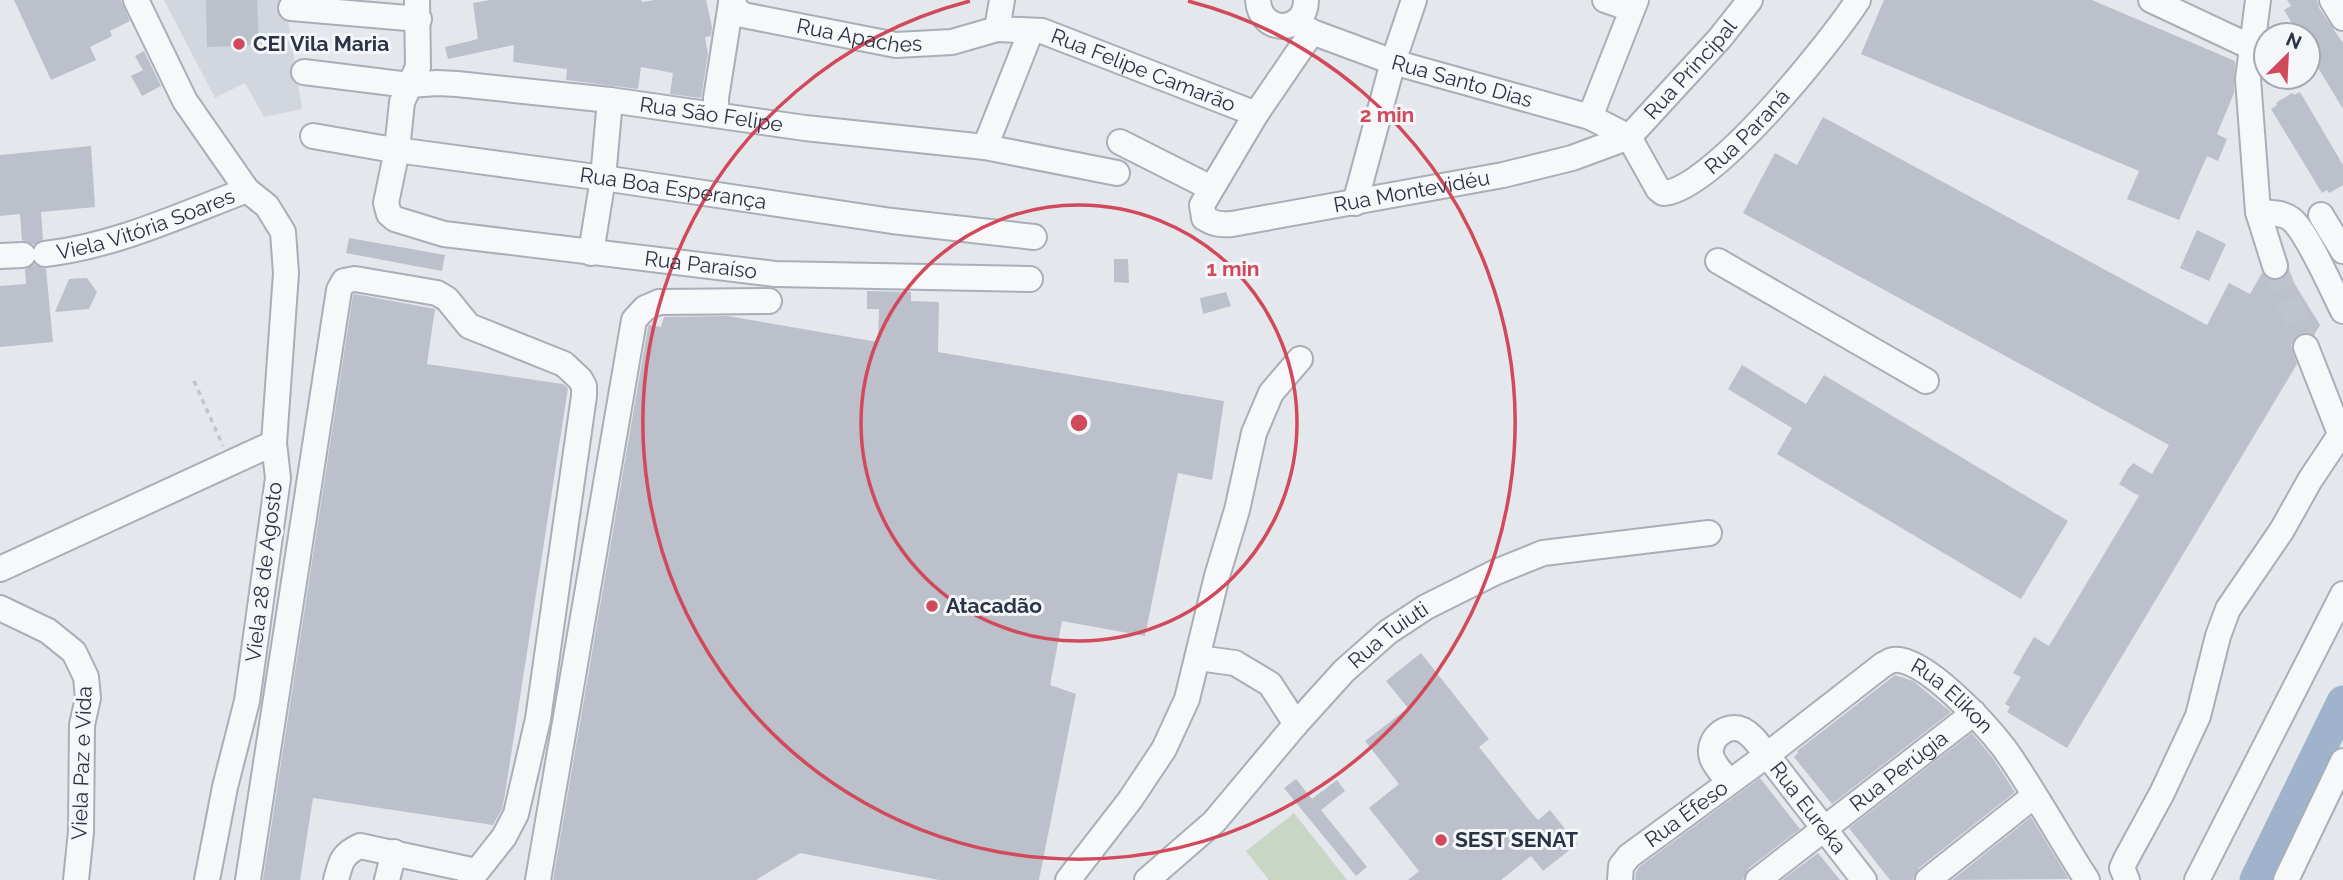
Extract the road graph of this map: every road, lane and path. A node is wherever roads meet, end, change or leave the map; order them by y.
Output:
1 (136, 0) edge
2 (1002, 0) edge
3 (1258, 0) edge
4 (1413, 0) edge
5 (1605, 0) edge
6 (1750, 0) edge
7 (1858, 0) edge
8 (2151, 0) edge
9 (2258, 0) edge
10 (2332, 0) edge
11 (731, 1) edge
12 (1633, 5) edge
13 (291, 8) dead end
14 (418, 9) edge
15 (1304, 18) edge
16 (2343, 18) edge
17 (997, 29) junction
18 (1031, 31) junction
19 (2251, 47) junction
20 (1393, 62) junction
21 (304, 72) dead end
22 (409, 85) junction
23 (611, 100) junction
24 (1256, 114) junction
25 (716, 115) junction
26 (1591, 117) junction
27 (313, 136) dead end
28 (1629, 136) junction
29 (1121, 142) dead end
30 (985, 147) junction
31 (397, 150) junction
32 (1117, 173) dead end
33 (603, 178) junction
34 (247, 190) junction
35 (1207, 197) junction
36 (1355, 203) junction
37 (2258, 212) junction
38 (2321, 215) dead end
39 (1034, 237) dead end
40 (2343, 251) edge
41 (591, 253) junction
42 (23, 255) edge
43 (1718, 261) dead end
44 (2275, 266) tunnel mouth
45 (1030, 279) dead end
46 (769, 302) dead end
47 (2343, 311) edge
48 (2306, 347) tunnel mouth
49 (1300, 359) dead end
50 (194, 381) dead end
51 (1926, 381) dead end
52 (2342, 438) edge
53 (274, 443) junction
54 (230, 463) junction
55 (1709, 533) dead end
56 (0, 569) edge
57 (2343, 594) edge
58 (0, 608) edge
59 (1198, 658) junction
60 (1974, 713) junction
61 (1296, 724) junction
62 (1759, 746) junction
63 (2343, 761) edge
64 (1728, 781) junction
65 (2034, 796) junction
66 (1825, 829) junction
67 (394, 852) junction
68 (473, 875) edge
69 (2084, 879) edge
70 (76, 880) edge
71 (207, 880) edge
72 (248, 880) edge
73 (336, 880) edge
74 (387, 880) edge
75 (538, 880) edge
76 (1068, 880) edge
77 (1147, 880) edge
78 (1620, 880) edge
79 (1758, 880) edge
80 (1864, 880) edge
81 (1928, 880) edge
82 (2127, 880) edge
83 (2197, 880) edge
84 (2286, 880) edge

1 - 34 street, Viela 28 de Agosto
2 - 17 street
3 - 15 street, Rua Santo Dias
4 - 20 street
5 - 12 street
6 - 28 street, Rua Principal
7 - 28 street, Rua Paraná
8 - 19 street
9 - 19 street
10 - 16 street
11 - 17 street, Rua Apaches
11 - 25 street
12 - 26 street
13 - 14 street
14 - 22 street
15 - 20 street, Rua Santo Dias
15 - 24 street
17 - 18 street, Rua Felipe Camarão
18 - 24 street, Rua Felipe Camarão
18 - 30 street, Rua Felipe Camarão
19 - 37 street
20 - 26 street, Rua Santo Dias
20 - 36 street
21 - 22 street, Rua São Felipe
22 - 23 street, Rua São Felipe
22 - 31 street
23 - 25 street, Rua São Felipe
23 - 33 street
24 - 35 street
25 - 30 street, Rua São Felipe
26 - 28 street, Rua Santo Dias
27 - 31 street, Rua Boa Esperança
28 - 36 street, Rua Montevidéu
29 - 35 street
30 - 32 street, Rua São Felipe
31 - 33 street, Rua Boa Esperança
31 - 41 street, Rua Paraíso
33 - 39 street, Rua Boa Esperança
33 - 41 street
34 - 42 street, Viela Vitória Soares
34 - 53 street, Viela 28 de Agosto
35 - 36 street, Rua Montevidéu
37 - 44 street
37 - 47 street
38 - 40 street
41 - 45 street, Rua Paraíso
43 - 51 street
46 - 75 street
48 - 52 street
49 - 59 street
50 - 54 path
52 - 82 street
53 - 54 street
53 - 71 street, Viela 28 de Agosto
54 - 56 street
55 - 61 street, Rua Tuiuti
57 - 83 street
58 - 70 street, Viela Paz e Vida
59 - 61 street
59 - 76 street
60 - 62 street, Rua Elikon
60 - 65 street, Rua Elikon
60 - 66 street, Rua Perúgia
61 - 77 street, Rua Tuiuti
62 - 64 street, Rua Éfeso
62 - 64 street
62 - 66 street, Rua Eureka
63 - 84 street
64 - 78 street, Rua Éfeso
65 - 69 street, Rua Elikon
65 - 81 street
66 - 79 street, Rua Perúgia
66 - 80 street, Rua Eureka
67 - 68 street
67 - 73 street
67 - 74 street
68 - 72 street

